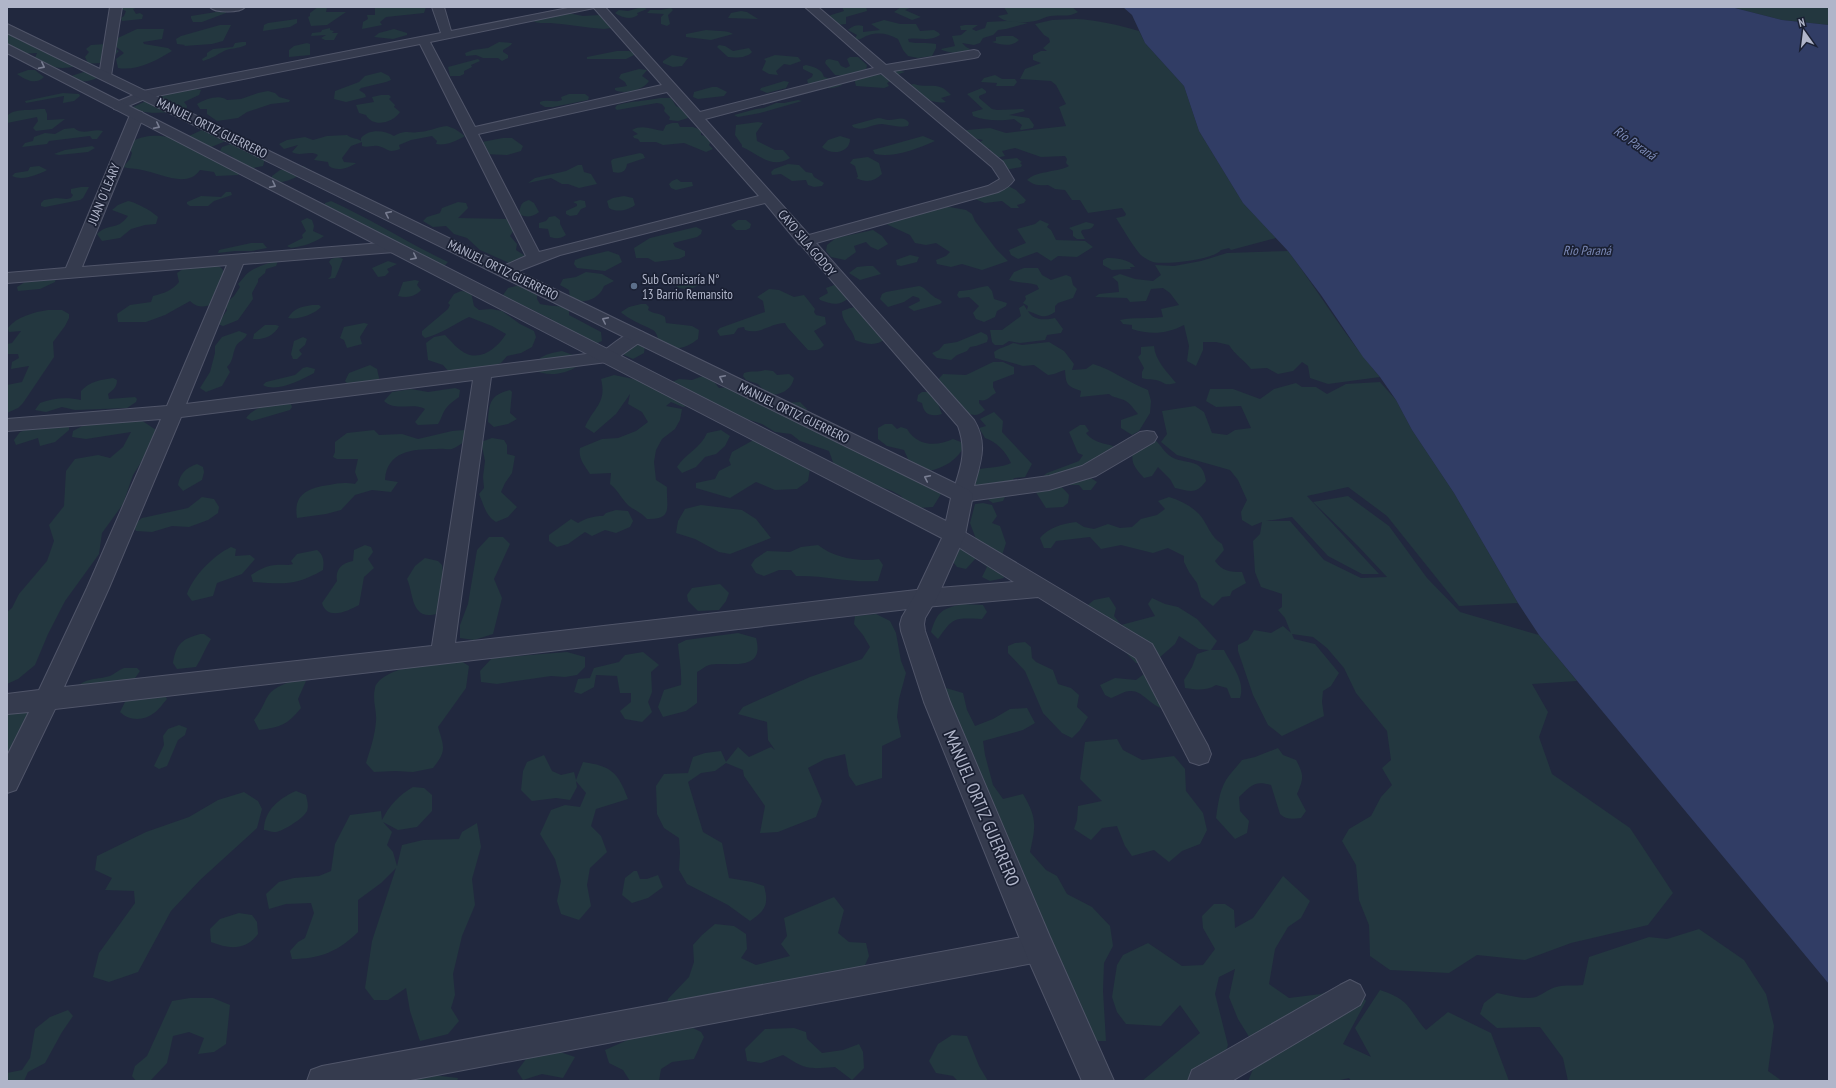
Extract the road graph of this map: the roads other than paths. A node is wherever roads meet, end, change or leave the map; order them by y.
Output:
1 (116, 7) edge
2 (216, 7) edge
3 (239, 7) edge
4 (438, 7) edge
5 (590, 7) edge
6 (599, 7) edge
7 (811, 7) edge
8 (7, 28) edge
9 (447, 34) junction
10 (423, 39) junction
11 (7, 48) edge
12 (974, 54) dead end
13 (883, 69) junction
14 (105, 76) junction
15 (670, 87) junction
16 (143, 95) junction
17 (119, 106) junction
18 (137, 115) junction
19 (698, 117) junction
20 (470, 132) junction
21 (769, 198) junction
22 (804, 241) junction
23 (394, 247) junction
24 (535, 258) junction
25 (237, 260) junction
26 (505, 271) junction
27 (72, 272) junction
28 (7, 278) edge
29 (637, 336) junction
30 (608, 357) junction
31 (483, 373) junction
32 (173, 412) junction
33 (7, 425) edge
34 (1147, 437) dead end
35 (962, 495) junction
36 (954, 535) junction
37 (1041, 588) junction
38 (925, 598) junction
39 (442, 654) junction
40 (48, 699) junction
41 (7, 704) edge
42 (1199, 754) dead end
43 (7, 782) edge
44 (1039, 948) junction
45 (1350, 995) dead end
46 (322, 1081) edge
47 (1098, 1081) edge
48 (1203, 1081) edge

1 - 14 street
2 - 3 street
4 - 9 street
5 - 9 street
6 - 15 street, CAYO SILA GODOY
7 - 13 street
8 - 14 street, MANUEL ORTIZ GUERRERO
9 - 10 street
10 - 16 street
10 - 20 street
11 -> 17 street, MANUEL ORTIZ GUERRERO
12 - 13 street
13 - 19 street
13 - 22 street
14 - 16 street, MANUEL ORTIZ GUERRERO
15 - 19 street, CAYO SILA GODOY
15 - 20 street
16 - 17 street
26 -> 16 street, MANUEL ORTIZ GUERRERO
17 - 18 street, MANUEL ORTIZ GUERRERO
18 -> 23 street, MANUEL ORTIZ GUERRERO
18 - 27 street, JUAN O´LEARY
19 - 21 street, CAYO SILA GODOY
20 - 24 street
21 - 22 street, CAYO SILA GODOY
21 - 24 street
22 - 35 street, CAYO SILA GODOY
23 - 25 street
23 -> 30 street, MANUEL ORTIZ GUERRERO
24 - 26 street
25 - 27 street
25 - 32 street
29 -> 26 street, MANUEL ORTIZ GUERRERO
27 - 28 street
29 - 30 street
35 -> 29 street, MANUEL ORTIZ GUERRERO
30 - 31 street
30 - 36 street, MANUEL ORTIZ GUERRERO
31 - 32 street
31 - 39 street
32 - 33 street
32 - 40 street
34 - 35 street
35 - 36 street, MANUEL ORTIZ GUERRERO
36 - 37 street
36 - 38 street, MANUEL ORTIZ GUERRERO
37 - 38 street
37 - 42 street
38 - 39 street
38 - 44 street, MANUEL ORTIZ GUERRERO
39 - 40 street
40 - 41 street
40 - 43 street
44 - 46 street
44 - 47 street, MANUEL ORTIZ GUERRERO
45 - 48 street

